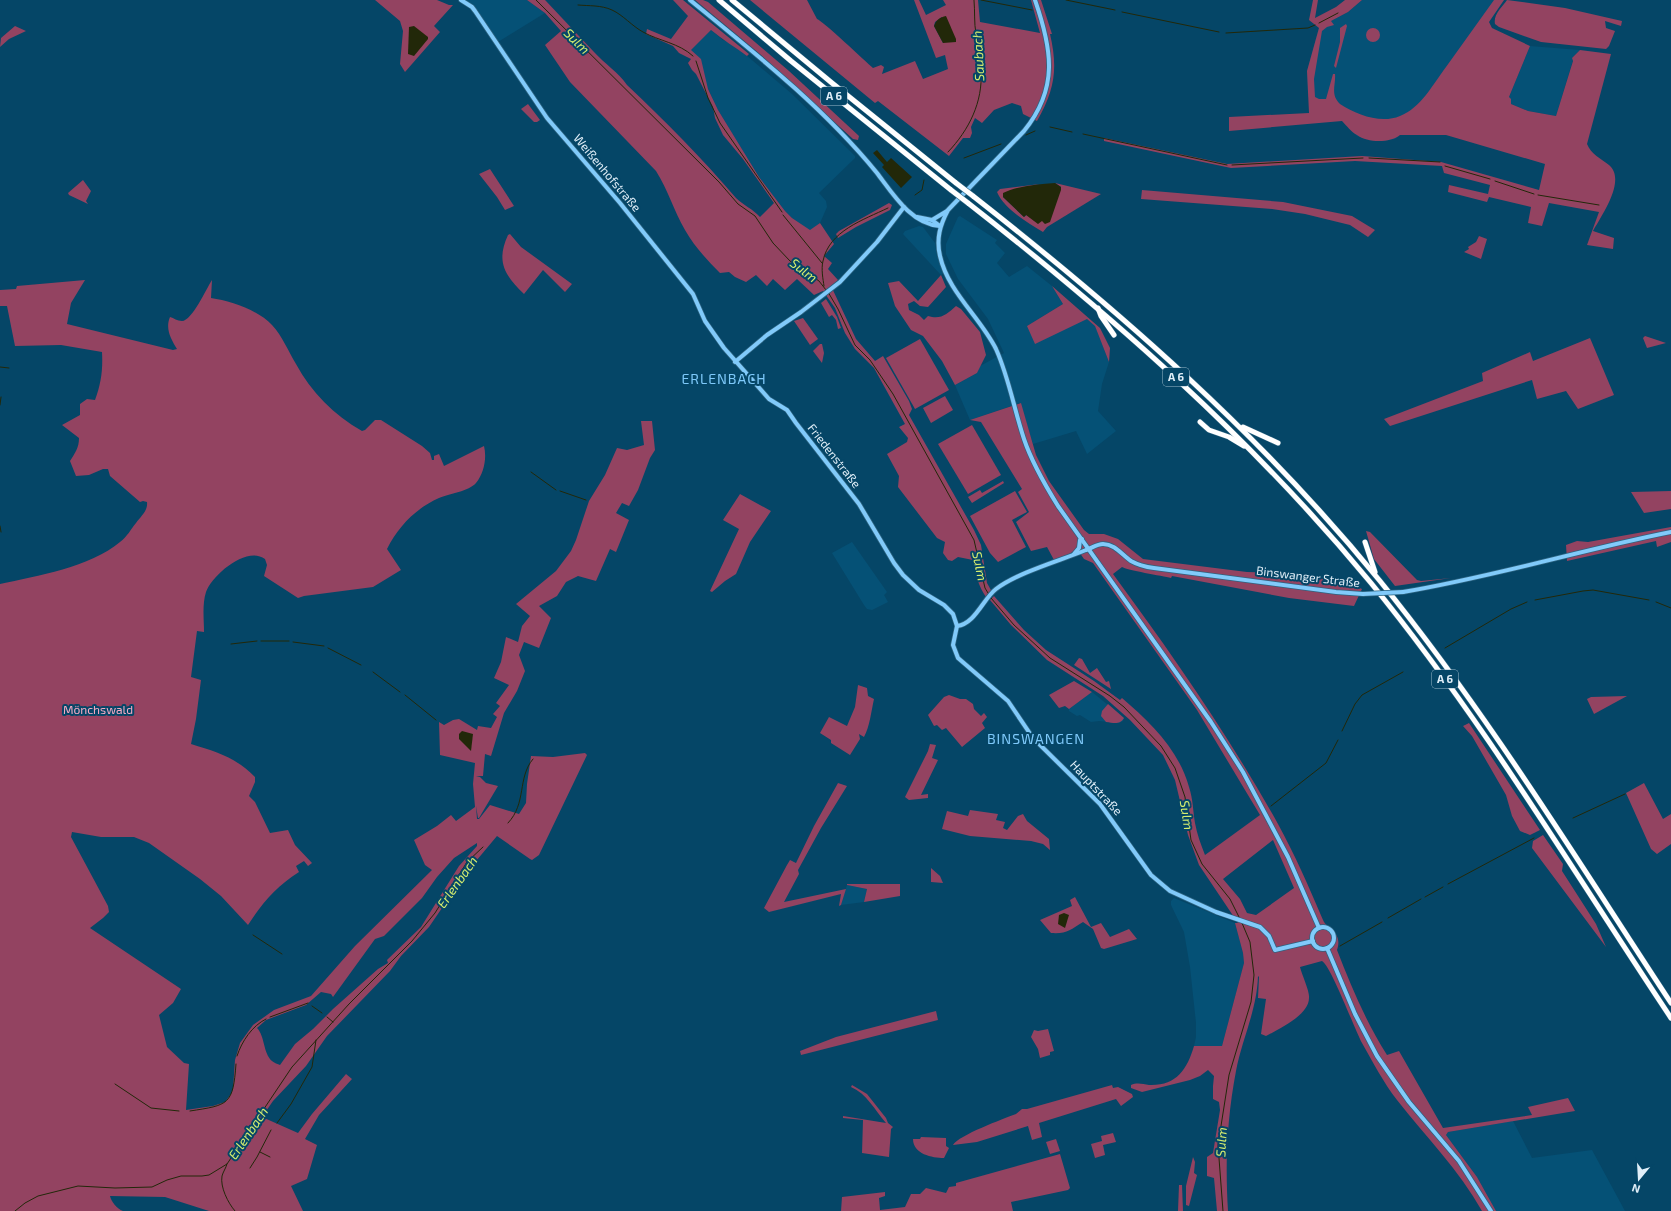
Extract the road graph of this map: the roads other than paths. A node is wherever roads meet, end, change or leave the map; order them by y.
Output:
1 (461, 0) edge
2 (690, 0) edge
3 (719, 0) edge
4 (732, 0) edge
5 (1035, 0) edge
6 (904, 207) junction
7 (948, 210) junction
8 (916, 216) junction
9 (932, 220) junction
10 (940, 226) junction
11 (1098, 307) junction
12 (1114, 335) dead end
13 (735, 362) junction
14 (1200, 422) dead end
15 (1238, 425) junction
16 (1278, 443) dead end
17 (1252, 451) junction
18 (1671, 532) edge
19 (1082, 539) junction
20 (1365, 542) dead end
21 (1089, 549) junction
22 (1072, 555) junction
23 (1378, 578) junction
24 (957, 626) junction
25 (1319, 928) junction
26 (1313, 941) junction
27 (1327, 948) junction
28 (1671, 1003) edge
29 (1671, 1018) edge
30 (1491, 1211) edge

1 - 13 street, Weißenhofstraße
2 - 6 street
3 - 11 highway, A 6, bridge
4 - 15 highway, A 6, bridge
5 - 7 street
6 - 8 street
6 - 13 street
7 - 9 street
7 - 10 street
8 - 9 street
8 - 10 street
9 - 10 street
10 - 19 street
11 - 12 highway
11 - 17 highway, A 6
13 - 24 street, Friedenstraße
14 - 17 highway
15 - 16 highway
15 - 23 highway, A 6
17 - 29 highway, A 6
18 - 21 street, Binswanger Straße, bridge
19 - 21 street
19 - 22 street
20 - 23 highway
21 - 22 street, Binswanger Straße
21 - 25 street
22 - 24 street, Binswanger Straße
23 - 28 highway, A 6
24 - 26 street, Hauptstraße
25 - 26 street
25 - 27 street
26 - 27 street
27 - 30 street

